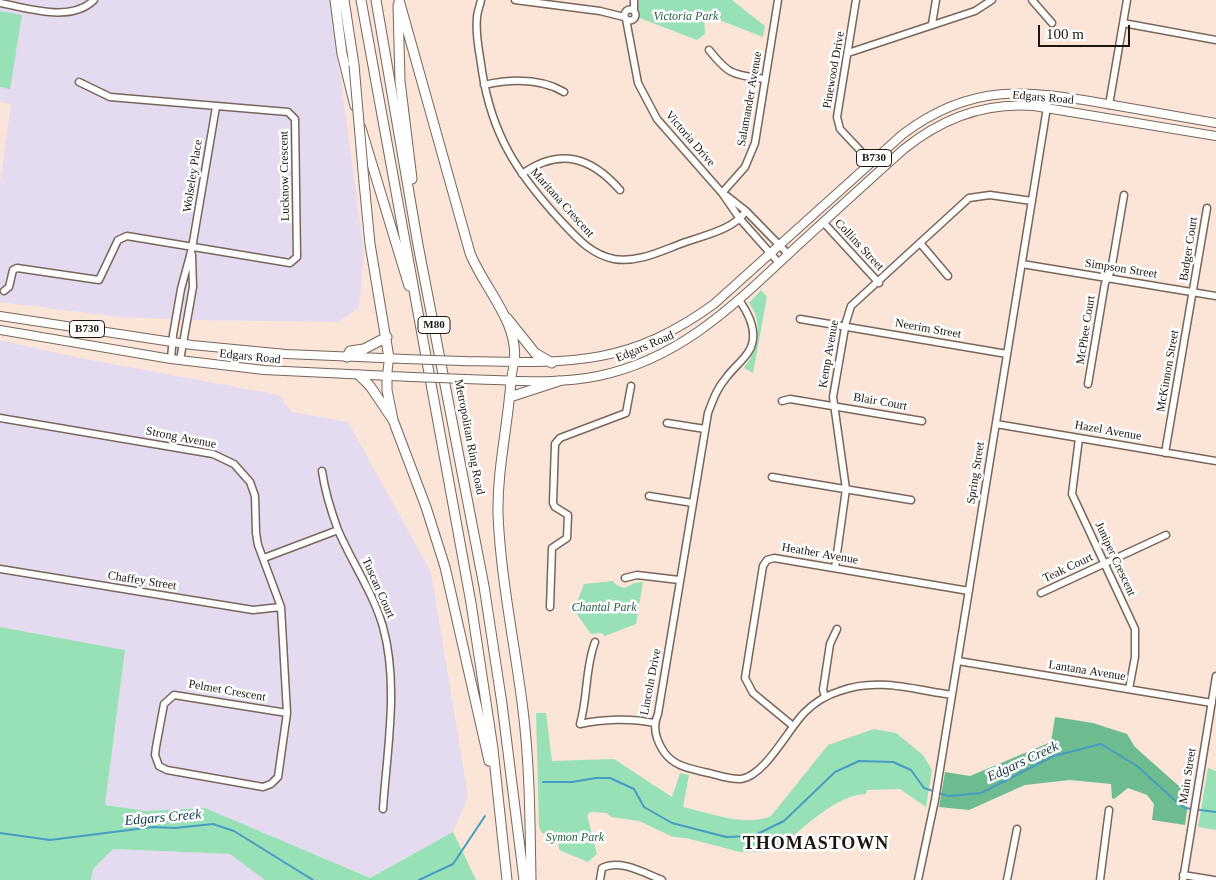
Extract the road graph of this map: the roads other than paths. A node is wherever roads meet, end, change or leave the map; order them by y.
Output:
1 (94, 0) edge
2 (335, 0) edge
3 (344, 0) edge
4 (349, 0) edge
5 (361, 0) edge
6 (376, 0) edge
7 (398, 0) edge
8 (481, 0) edge
9 (486, 0) edge
10 (515, 0) edge
11 (632, 0) edge
12 (778, 0) edge
13 (856, 0) edge
14 (936, 0) edge
15 (992, 0) edge
16 (1032, 0) edge
17 (1127, 0) edge
18 (0, 3) edge
19 (556, 3) edge
20 (480, 8) junction
21 (628, 14) junction
22 (1052, 23) dead end
23 (1123, 23) junction
24 (932, 24) junction
25 (1216, 40) edge
26 (709, 50) dead end
27 (848, 53) junction
28 (354, 65) junction
29 (765, 79) junction
30 (78, 82) dead end
31 (484, 85) junction
32 (564, 92) dead end
33 (1050, 95) junction
34 (1109, 105) junction
35 (216, 107) junction
36 (1047, 107) junction
37 (1216, 123) edge
38 (1216, 136) edge
39 (871, 162) junction
40 (522, 174) junction
41 (620, 190) dead end
42 (722, 193) junction
43 (1124, 195) dead end
44 (1032, 201) junction
45 (1207, 208) dead end
46 (746, 211) junction
47 (739, 217) junction
48 (823, 222) junction
49 (920, 243) junction
50 (780, 244) junction
51 (418, 245) junction
52 (192, 248) junction
53 (770, 254) junction
54 (788, 254) junction
55 (779, 263) junction
56 (1022, 264) junction
57 (948, 276) dead end
58 (1106, 278) junction
59 (879, 282) junction
60 (4, 291) dead end
61 (1193, 293) junction
62 (1216, 296) edge
63 (739, 300) junction
64 (500, 310) junction
65 (0, 316) edge
66 (800, 319) dead end
67 (421, 324) junction
68 (845, 327) junction
69 (0, 330) edge
70 (387, 337) junction
71 (173, 343) junction
72 (184, 344) junction
73 (1007, 354) junction
74 (347, 357) junction
75 (389, 358) junction
76 (171, 359) junction
77 (180, 360) junction
78 (514, 362) junction
79 (552, 363) junction
80 (359, 375) junction
81 (387, 376) junction
82 (511, 380) junction
83 (559, 381) junction
84 (1088, 384) dead end
85 (631, 386) dead end
86 (510, 397) junction
87 (782, 401) dead end
88 (834, 405) junction
89 (0, 418) edge
90 (393, 420) junction
91 (922, 421) dead end
92 (667, 423) dead end
93 (996, 424) junction
94 (705, 429) junction
95 (1079, 438) junction
96 (1166, 453) junction
97 (1216, 461) edge
98 (322, 471) dead end
99 (772, 476) dead end
100 (846, 489) junction
101 (649, 496) dead end
102 (910, 500) dead end
103 (693, 503) junction
104 (338, 530) junction
105 (1166, 535) dead end
106 (264, 558) junction
107 (1104, 563) junction
108 (835, 568) junction
109 (0, 569) edge
110 (625, 578) dead end
111 (679, 580) junction
112 (969, 591) junction
113 (1041, 593) dead end
114 (280, 607) junction
115 (550, 607) dead end
116 (837, 629) dead end
117 (596, 642) dead end
118 (958, 662) junction
119 (1216, 676) edge
120 (1129, 689) junction
121 (952, 695) junction
122 (825, 697) junction
123 (1212, 703) junction
124 (287, 713) junction
125 (654, 723) junction
126 (793, 726) junction
127 (272, 784) joint
128 (383, 809) dead end
129 (1109, 810) dead end
130 (501, 816) junction
131 (1017, 830) dead end
132 (925, 856) junction
133 (1183, 878) edge
134 (507, 880) edge
135 (524, 880) edge
136 (531, 880) edge
137 (600, 880) edge
138 (662, 880) edge
139 (918, 880) edge
140 (924, 880) edge
141 (1007, 880) edge
142 (1100, 880) edge
143 (1214, 880) edge

1 - 18 street
2 - 67 highway
3 - 28 highway
4 - 28 highway
5 - 67 highway, Metropolitan Ring Road / M80
6 - 51 highway, Metropolitan Ring Road / M80
7 - 51 highway
7 - 64 highway
8 - 20 street, Maritana Crescent
9 - 20 street, Maritana Crescent
10 - 19 street
11 - 21 street, Victoria Drive
12 - 29 street, Salamander Avenue
13 - 27 street, Pinewood Drive
14 - 24 street
15 - 24 street
16 - 22 street
17 - 23 street
19 - 21 street
20 - 31 street, Maritana Crescent
21 - 42 street, Victoria Drive
23 - 25 street
23 - 34 street
24 - 27 street
26 - 29 street
27 - 39 street, Pinewood Drive
28 - 70 highway, bridge
29 - 42 street, Salamander Avenue
30 - 35 street, Lucknow Crescent
31 - 32 street
31 - 40 street, Maritana Crescent
33 - 34 main road, Edgars Road / B730
33 - 36 street, Spring Street
33 - 39 main road, Edgars Road / B730
34 - 37 main road, Edgars Road / B730
35 - 52 street, Wolseley Place
35 - 52 street, Lucknow Crescent
36 - 38 main road, Edgars Road / B730
36 - 44 street, Spring Street
36 - 48 main road, Edgars Road / B730
39 - 50 main road, Edgars Road / B730
40 - 41 street
40 - 47 street, Maritana Crescent
42 - 46 street, Victoria Drive
42 - 47 street, Victoria Drive
43 - 58 street, McPhee Court
44 - 49 street, Kemp Avenue
44 - 56 street, Spring Street
45 - 61 street, Badger Court
46 - 47 street, Maritana Crescent
46 - 50 street, Victoria Drive
47 - 53 street, Victoria Drive
48 - 54 main road, Edgars Road / B730
48 - 59 street, Collins Street
49 - 57 street
49 - 59 street, Kemp Avenue
50 - 53 main road, Edgars Road / B730
50 - 54 street, Victoria Drive
51 - 135 highway, Metropolitan Ring Road / M80
52 - 60 street
52 - 71 street, Wolseley Place
52 - 72 street, Wolseley Place
53 - 55 street, Victoria Drive
53 - 79 main road, Edgars Road / B730
54 - 55 main road, Edgars Road / B730
55 - 63 main road, Edgars Road / B730
56 - 58 street, Simpson Street
56 - 73 street, Spring Street
58 - 61 street, Simpson Street
58 - 84 street, McPhee Court
59 - 68 street, Kemp Avenue
61 - 62 street, Simpson Street
61 - 96 street, McKinnon Street
63 - 83 main road, Edgars Road / B730
63 - 94 street, Lincoln Drive
64 - 78 highway
64 - 79 highway
65 - 71 main road, Edgars Road / B730
66 - 68 street, Neerim Street
67 - 130 highway, Metropolitan Ring Road / M80
68 - 73 street, Neerim Street
68 - 88 street, Kemp Avenue
69 - 76 main road, Edgars Road / B730
70 - 74 highway
70 - 75 highway
71 - 72 main road, Edgars Road / B730
71 - 76 street, Wolseley Place
72 - 74 main road, Edgars Road / B730
72 - 77 street, Wolseley Place
73 - 93 street, Spring Street
74 - 75 main road, Edgars Road / B730
75 - 78 main road, Edgars Road / B730, bridge
75 - 81 main road
76 - 77 main road, Edgars Road / B730
77 - 80 main road, Edgars Road / B730
78 - 79 main road, Edgars Road / B730
78 - 82 main road
80 - 81 main road, Edgars Road / B730
80 - 90 highway
81 - 82 main road, Edgars Road / B730, bridge
81 - 90 highway
82 - 83 main road, Edgars Road / B730
82 - 86 highway
83 - 86 highway
85 - 115 street
86 - 136 highway
87 - 88 street, Blair Court
88 - 91 street, Blair Court
88 - 100 street, Kemp Avenue
89 - 106 street, Strong Avenue
90 - 130 highway
92 - 94 street
93 - 95 street, Hazel Avenue
93 - 112 street, Spring Street
94 - 103 street, Lincoln Drive
95 - 96 street, Hazel Avenue
95 - 107 street, Juniper Crescent
96 - 97 street, Hazel Avenue
98 - 104 street, Tuscan Court
99 - 100 street
100 - 102 street
100 - 108 street, Kemp Avenue
101 - 103 street
103 - 111 street, Lincoln Drive
104 - 106 street
104 - 128 street, Tuscan Court
105 - 107 street, Teak Court
106 - 114 street, Strong Avenue
107 - 113 street, Teak Court
107 - 120 street, Juniper Crescent
108 - 112 street, Heather Avenue
108 - 126 street, Heather Avenue
109 - 114 street, Chaffey Street
110 - 111 street
111 - 125 street, Lincoln Drive
112 - 118 street, Spring Street
114 - 124 street, Strong Avenue
116 - 122 street
117 - 125 street
118 - 120 street, Lantana Avenue
118 - 121 street, Spring Street
119 - 123 street, Main Street
120 - 123 street, Lantana Avenue
121 - 122 street, Lincoln Drive
121 - 132 street, Spring Street
122 - 126 street, Lincoln Drive
123 - 133 street, Main Street
124 - 127 street, Strong Avenue
124 - 127 street, Pelmet Crescent
125 - 126 street, Lincoln Drive
129 - 142 street
130 - 134 highway, Metropolitan Ring Road / M80
131 - 141 street
132 - 139 street, Spring Street
132 - 140 street, Spring Street
133 - 143 street
137 - 138 street

